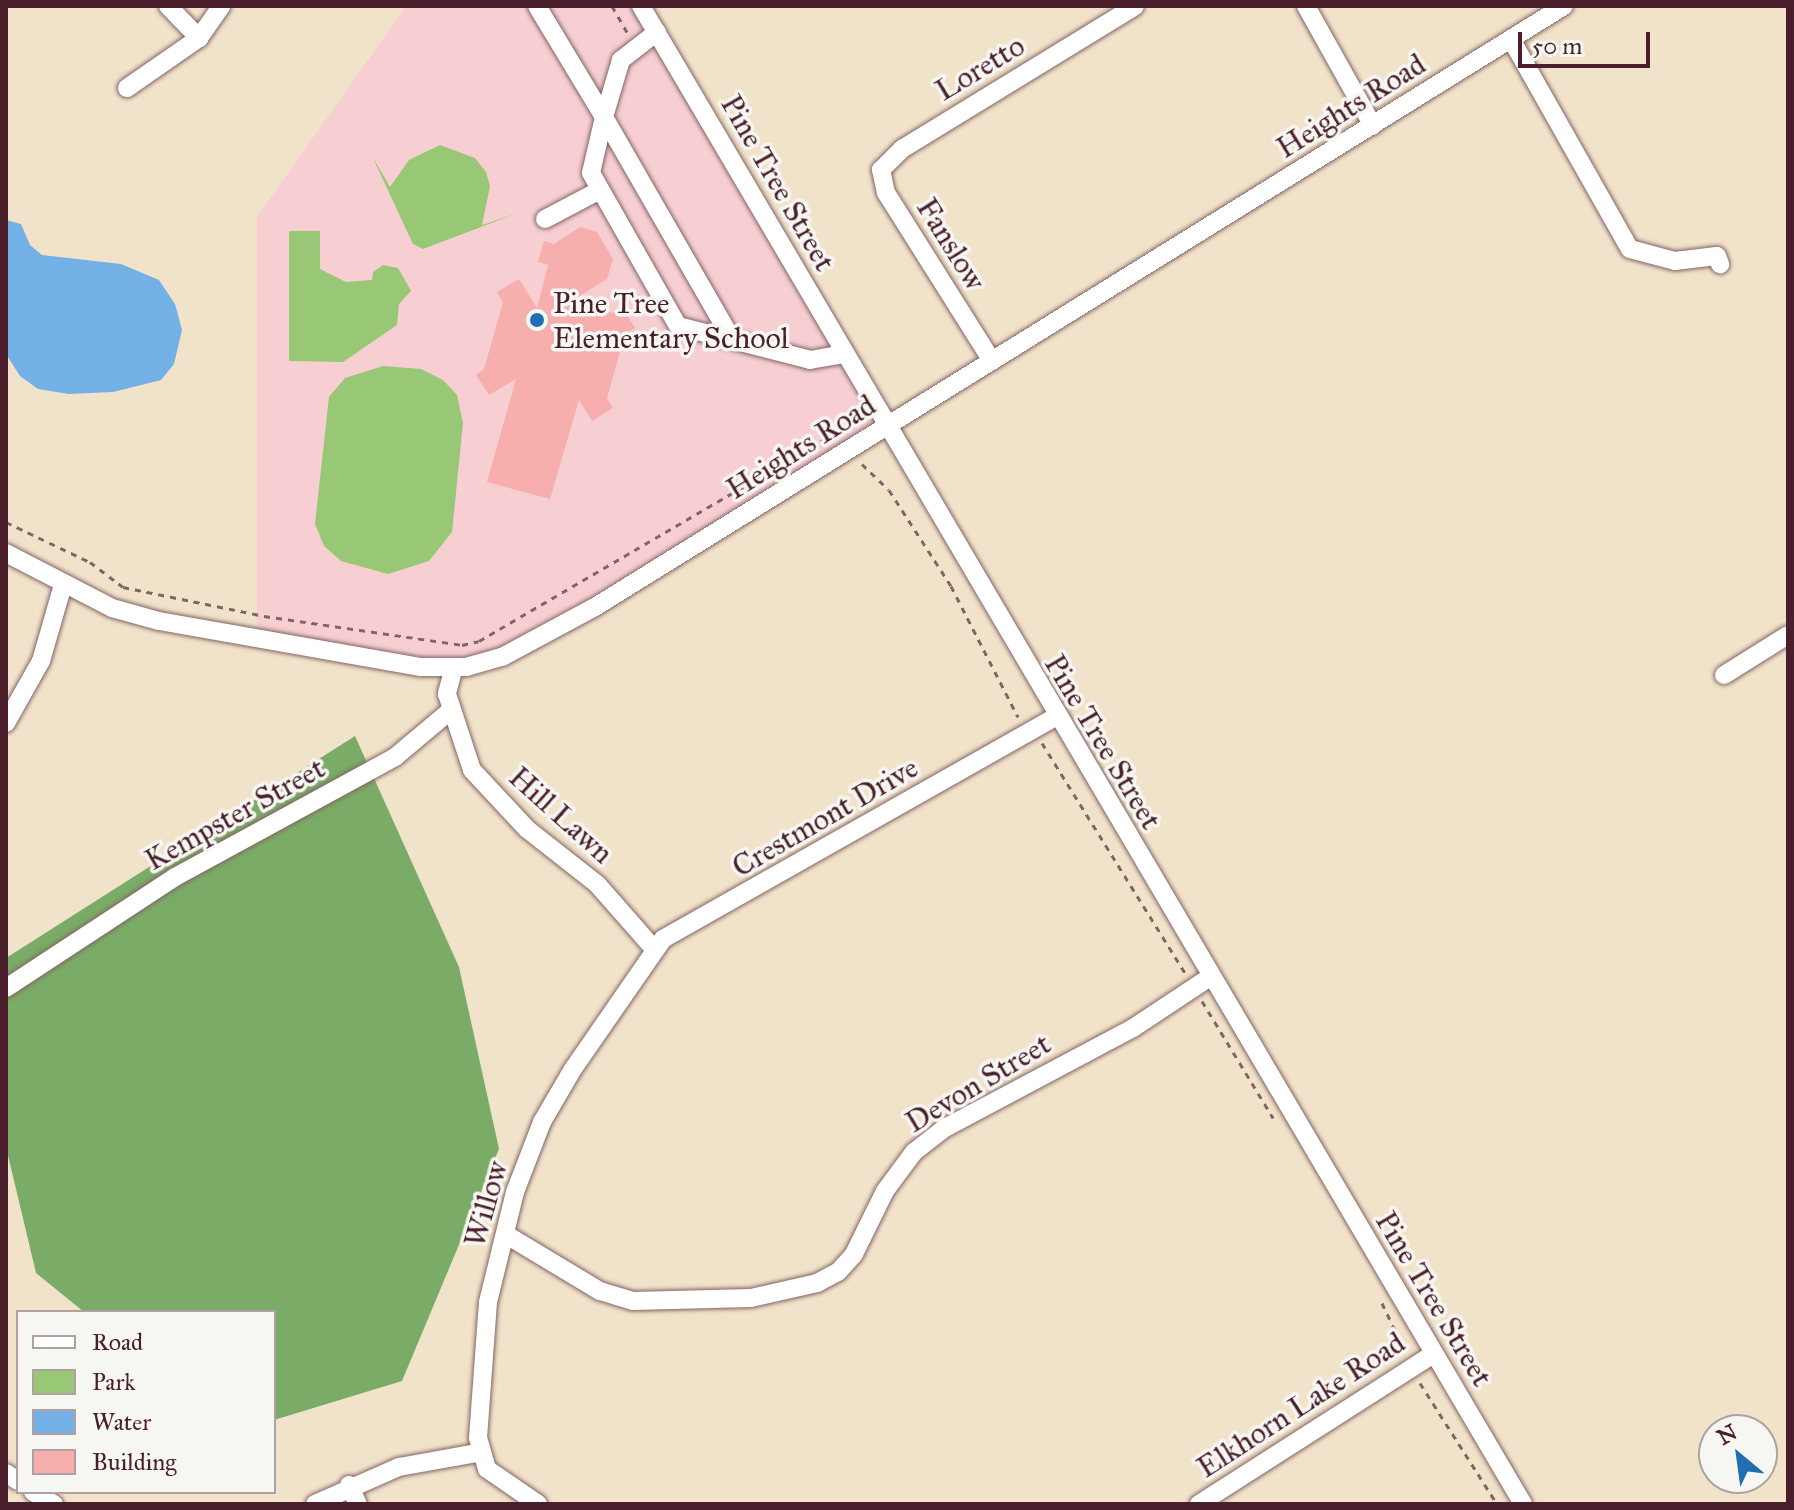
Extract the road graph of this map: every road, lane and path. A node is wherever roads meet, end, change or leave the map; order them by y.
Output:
1 (168, 6) edge
2 (221, 6) edge
3 (537, 6) edge
4 (612, 6) edge
5 (641, 6) edge
6 (1135, 6) edge
7 (1306, 6) edge
8 (1564, 6) edge
9 (657, 32) junction
10 (199, 38) junction
11 (1511, 39) junction
12 (635, 46) junction
13 (127, 88) dead end
14 (604, 117) junction
15 (1373, 126) junction
16 (895, 155) joint
17 (600, 190) junction
18 (545, 219) dead end
19 (1720, 264) dead end
20 (731, 338) junction
21 (844, 354) junction
22 (992, 361) junction
23 (887, 427) junction
24 (853, 448) junction
25 (6, 522) edge
26 (6, 553) edge
27 (63, 585) junction
28 (1788, 635) edge
29 (454, 667) junction
30 (1724, 675) dead end
31 (451, 710) junction
32 (1056, 717) junction
33 (6, 723) edge
34 (1031, 731) junction
35 (655, 950) junction
36 (638, 979) joint
37 (1202, 982) junction
38 (6, 988) edge
39 (1279, 1127) dead end
40 (505, 1234) junction
41 (1378, 1294) dead end
42 (1434, 1354) junction
43 (1412, 1369) junction
44 (482, 1452) junction
45 (349, 1485) junction
46 (36, 1494) edge
47 (54, 1504) edge
48 (315, 1504) edge
49 (358, 1504) edge
50 (538, 1504) edge
51 (1199, 1504) edge
52 (1497, 1504) edge
53 (1523, 1504) edge

1 - 10 street
2 - 10 street
3 - 14 street
4 - 12 path
5 - 9 street, Pine Tree Street
6 - 16 street, Loretto
7 - 15 street
8 - 11 street, Heights Road
9 - 12 street
9 - 21 street, Pine Tree Street
10 - 13 street
11 - 15 street, Heights Road
11 - 19 street
12 - 14 street
14 - 17 street
14 - 20 street
15 - 22 street, Heights Road
16 - 22 street, Fanslow
17 - 18 street
17 - 20 street
20 - 21 street
21 - 23 street, Pine Tree Street
22 - 23 street, Heights Road
23 - 24 street, Heights Road
23 - 32 street, Pine Tree Street
24 - 25 path
24 - 29 street, Heights Road
24 - 34 path
26 - 27 street, Heights Road
27 - 29 street, Heights Road
27 - 33 street
28 - 30 street
29 - 31 street
31 - 35 street, Hill Lawn
31 - 38 street, Kempster Street
32 - 34 street, Crestmont Drive
32 - 37 street, Pine Tree Street
34 - 35 street, Crestmont Drive
34 - 37 path
35 - 36 street, Crestmont Drive
36 - 40 street, Willow
37 - 39 path
37 - 40 street, Devon Street
37 - 42 street, Pine Tree Street
40 - 44 street, Willow
41 - 43 path
42 - 43 street, Elkhorn Lake Road
42 - 53 street, Pine Tree Street
43 - 51 street, Elkhorn Lake Road
43 - 52 path
44 - 45 street
44 - 50 street
45 - 48 street
45 - 49 street
46 - 47 street

